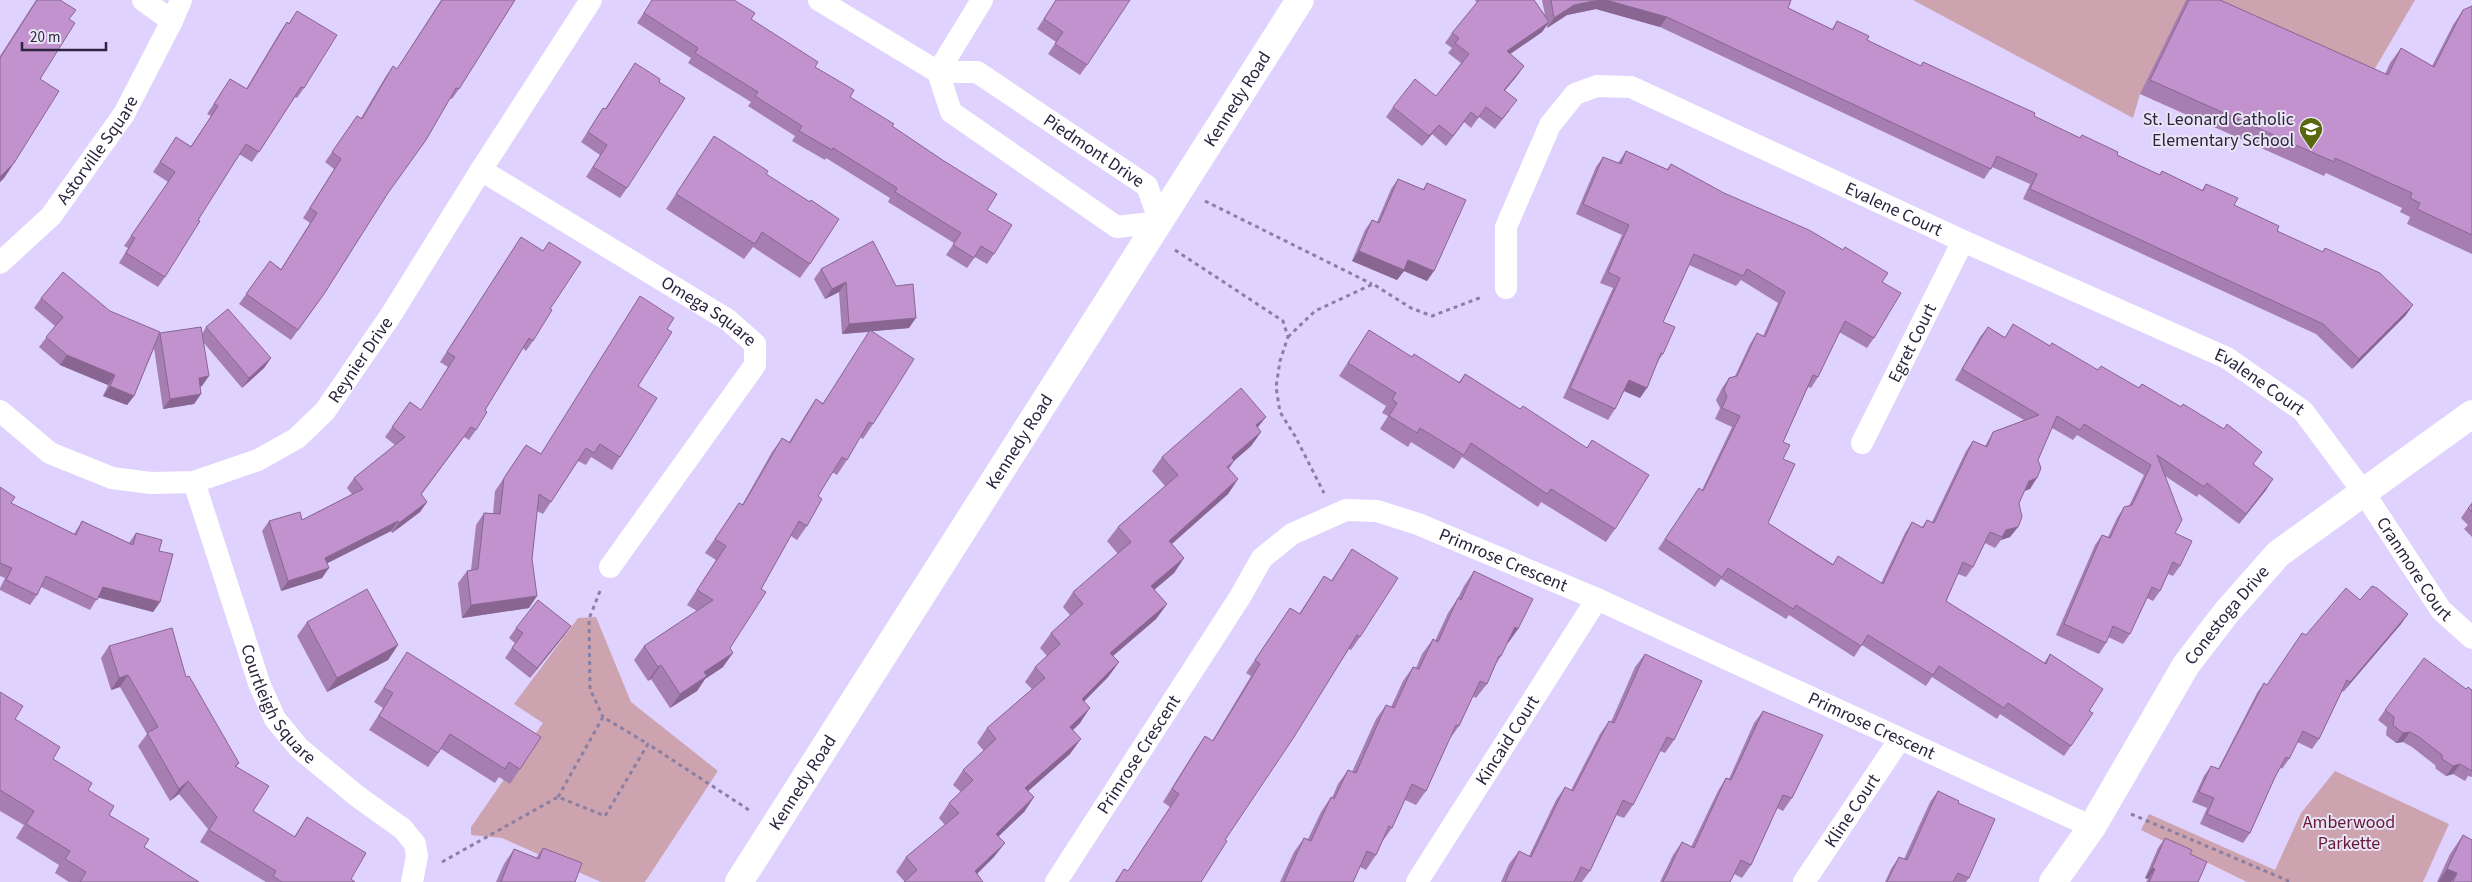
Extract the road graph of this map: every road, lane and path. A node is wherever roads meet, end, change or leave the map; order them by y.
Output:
1 (143, 0) edge
2 (181, 0) edge
3 (591, 0) edge
4 (819, 0) edge
5 (982, 0) edge
6 (1300, 0) edge
7 (172, 21) junction
8 (938, 72) junction
9 (480, 170) junction
10 (1181, 189) junction
11 (1160, 222) junction
12 (1963, 241) junction
13 (0, 263) edge
14 (1373, 284) junction
15 (1506, 288) joint
16 (1288, 337) junction
17 (0, 411) edge
18 (2472, 414) edge
19 (1862, 443) dead end
20 (194, 482) junction
21 (2364, 493) junction
22 (1323, 519) junction
23 (610, 568) joint
24 (1598, 598) junction
25 (2472, 638) edge
26 (604, 717) junction
27 (1900, 739) junction
28 (648, 744) junction
29 (558, 797) junction
30 (2106, 802) junction
31 (774, 826) junction
32 (2092, 827) junction
33 (413, 880) edge
34 (739, 882) edge
35 (1056, 882) edge
36 (1417, 882) edge
37 (1804, 882) edge
38 (2052, 882) edge
39 (2291, 882) edge

1 - 7 street
2 - 7 street, Astorville Square
3 - 9 street, Reynier Drive
4 - 8 street
5 - 8 street
6 - 10 main road, Kennedy Road
7 - 13 street, Astorville Square
8 - 11 street, Piedmont Drive
8 - 11 street
9 - 20 street, Reynier Drive
9 - 23 street, Omega Square
10 - 11 main road, Kennedy Road
10 - 14 path
11 - 16 path
11 - 31 main road, Kennedy Road
12 - 15 street, Evalene Court
12 - 19 street, Egret Court
12 - 21 street, Evalene Court
14 - 15 path
14 - 16 path
16 - 22 path
17 - 20 street, Reynier Drive
18 - 21 main road, Conestoga Drive
20 - 33 street, Courtleigh Square
21 - 25 street, Cranmore Court
21 - 30 main road, Conestoga Drive
22 - 24 street, Primrose Crescent
22 - 35 street, Primrose Crescent
23 - 26 path
24 - 27 street, Primrose Crescent
24 - 36 street, Kincaid Court
26 - 28 path
26 - 29 path
27 - 32 street, Primrose Crescent
27 - 37 street, Kline Court
28 - 29 path
28 - 31 path
29 - 33 path
30 - 32 main road, Conestoga Drive
30 - 39 path
31 - 34 main road, Kennedy Road
32 - 38 main road, Conestoga Drive

